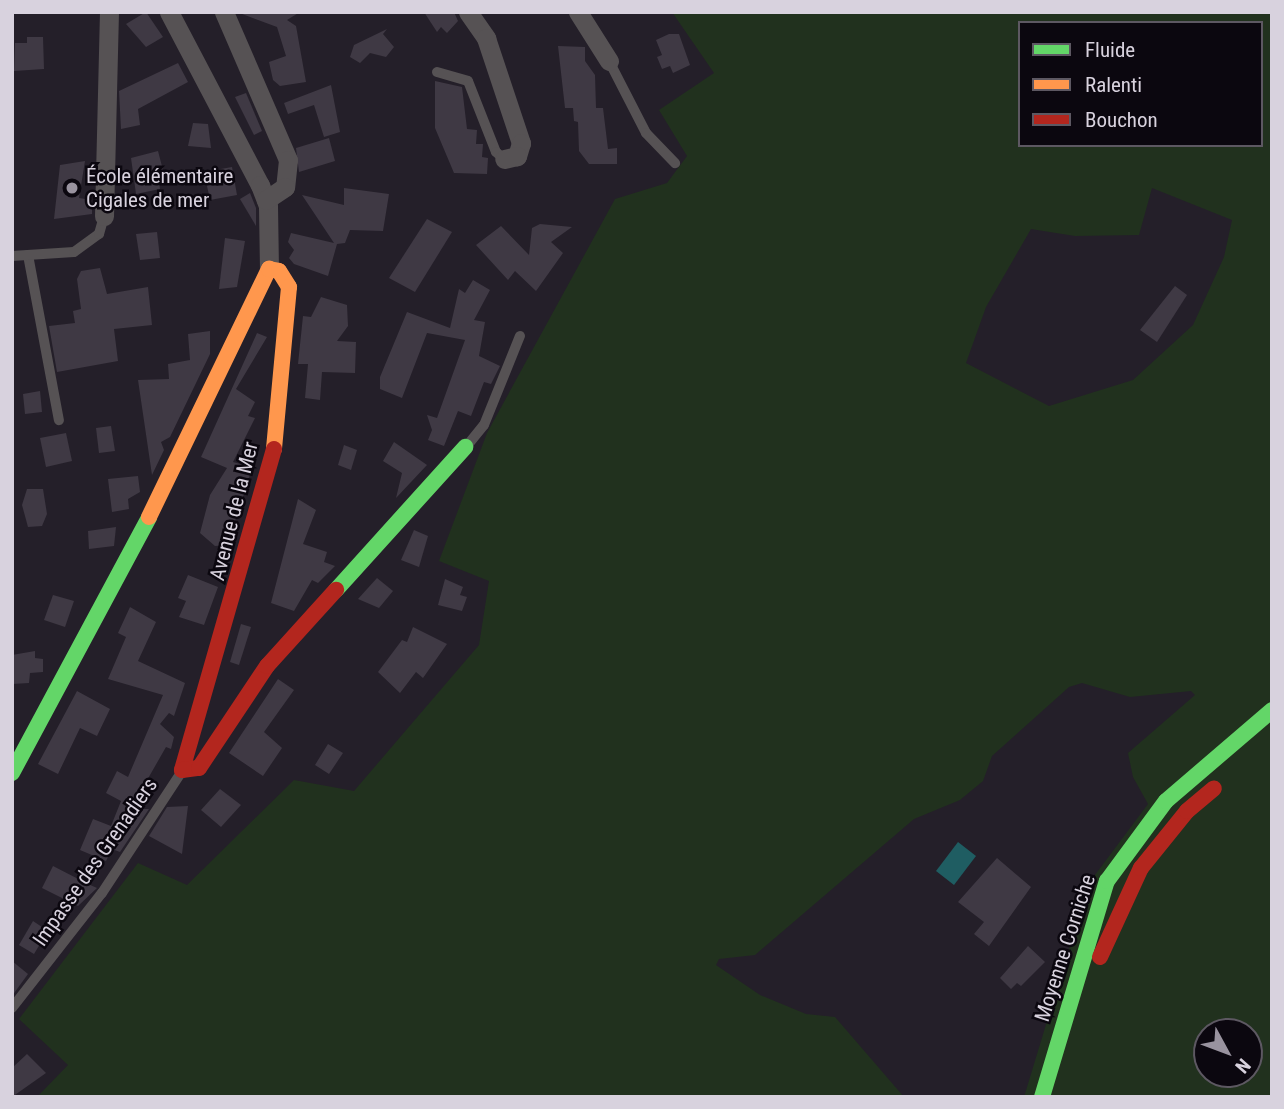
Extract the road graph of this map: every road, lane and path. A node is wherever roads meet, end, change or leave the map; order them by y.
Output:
1 (109, 12) edge
2 (169, 12) edge
3 (224, 12) edge
4 (468, 12) edge
5 (578, 12) edge
6 (609, 61) joint
7 (438, 72) dead end
8 (504, 159) joint
9 (676, 163) dead end
10 (267, 203) junction
11 (104, 216) joint
12 (28, 255) junction
13 (12, 256) edge
14 (268, 269) junction
15 (520, 336) dead end
16 (59, 420) dead end
17 (465, 447) joint
18 (1272, 710) edge
19 (182, 770) junction
20 (12, 773) edge
21 (1230, 774) dead end
22 (12, 1008) edge
23 (1042, 1097) edge
24 (1061, 1097) edge

1 - 11 street
2 - 10 street
3 - 10 street
4 - 8 street
5 - 6 street
6 - 9 lane
7 - 8 lane
10 - 14 street
11 - 12 lane
12 - 13 lane
12 - 16 lane
14 - 19 street, Avenue de la Mer
14 - 20 street
15 - 17 lane
17 - 19 street
18 - 23 street, Moyenne Corniche
19 - 22 lane, Impasse des Grenadiers
21 - 24 street, Moyenne Corniche

